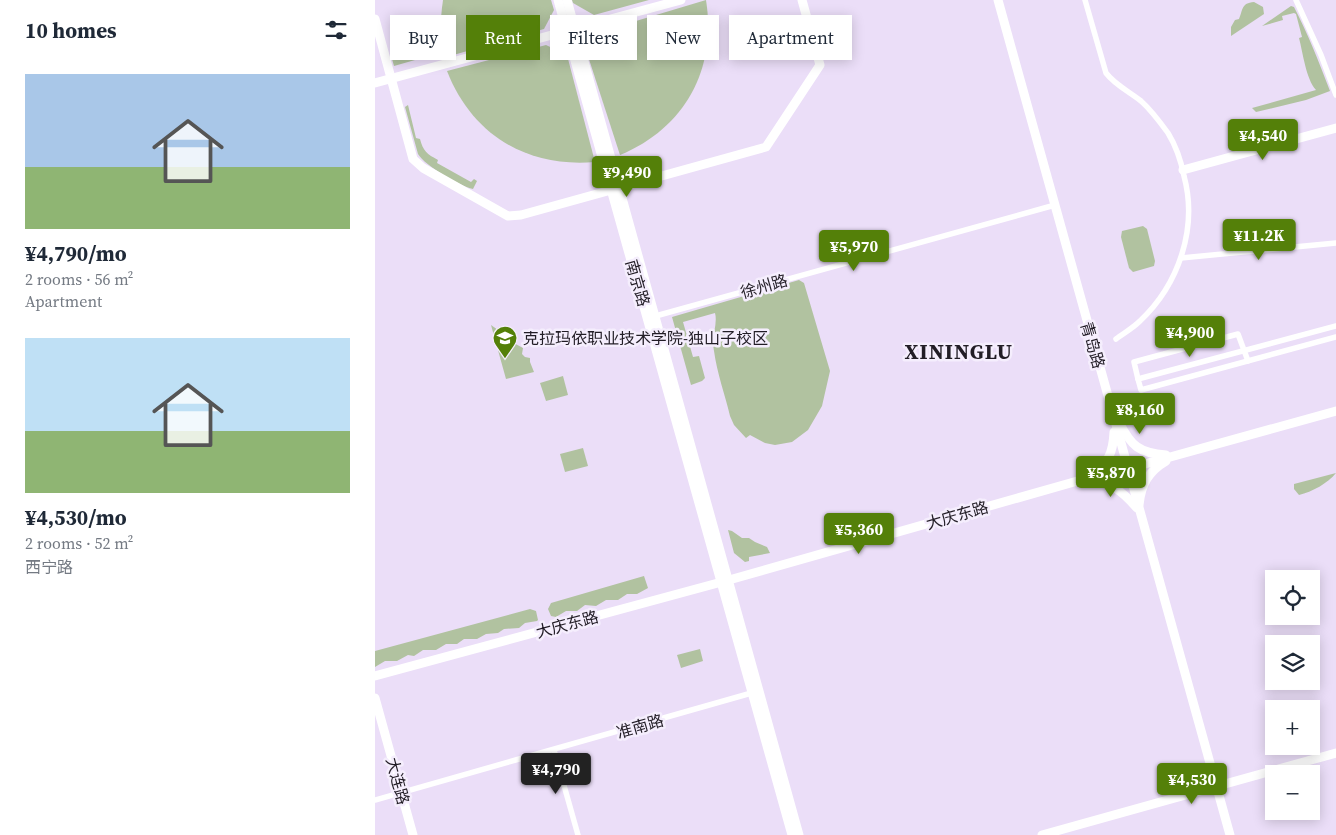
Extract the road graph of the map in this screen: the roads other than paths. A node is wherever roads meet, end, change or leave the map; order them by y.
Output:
1 (558, 0) edge
2 (567, 0) edge
3 (681, 0) edge
4 (802, 0) edge
5 (998, 0) edge
6 (1085, 0) edge
7 (1296, 0) edge
8 (564, 15) edge
9 (569, 15) edge
10 (626, 15) edge
11 (375, 19) edge
12 (550, 36) edge
13 (579, 60) edge
14 (391, 79) junction
15 (375, 83) edge
16 (1336, 95) edge
17 (1336, 128) edge
18 (1183, 170) junction
19 (616, 189) junction
20 (1055, 205) junction
21 (1336, 243) edge
22 (1181, 258) junction
23 (652, 317) junction
24 (1336, 326) edge
25 (1315, 331) junction
26 (1336, 337) edge
27 (1116, 339) dead end
28 (1317, 342) junction
29 (1245, 350) junction
30 (1247, 361) junction
31 (1187, 366) junction
32 (1190, 376) junction
33 (1138, 379) junction
34 (1111, 409) junction
35 (1336, 410) edge
36 (1175, 456) junction
37 (1127, 469) junction
38 (1088, 478) junction
39 (1139, 510) junction
40 (727, 583) junction
41 (375, 676) edge
42 (756, 692) junction
43 (375, 698) edge
44 (554, 750) junction
45 (1336, 753) edge
46 (1216, 786) junction
47 (401, 793) junction
48 (375, 800) edge
49 (413, 835) edge
50 (578, 835) edge
51 (792, 835) edge
52 (799, 835) edge
53 (1042, 835) edge
54 (1230, 835) edge

1 - 8 street, 南京路
2 - 9 street, 南京路
3 - 10 street
4 - 19 street
5 - 20 street, 青岛路
6 - 18 street
7 - 16 street
11 - 14 street
12 - 14 street
13 - 19 street, 南京路
14 - 15 street
14 - 19 street
17 - 18 street
18 - 22 street
19 - 23 street, 南京路
20 - 23 street, 徐州路
20 - 34 street, 青岛路
21 - 22 street
22 - 27 street
23 - 40 street, 南京路
24 - 25 street
25 - 28 street
25 - 29 street
26 - 28 street
28 - 30 street
29 - 30 street
29 - 31 street
29 - 33 street
30 - 32 street
31 - 32 street
31 - 33 street
32 - 33 street
34 - 36 street
34 - 37 street, 青岛路
34 - 38 street
35 - 36 street, 大庆东路
36 - 37 street, 大庆东路
36 - 39 street
37 - 38 street, 大庆东路
37 - 39 street, 青岛路
38 - 39 street
38 - 40 street, 大庆东路
39 - 46 street, 青岛路
40 - 41 street, 大庆东路
40 - 42 street
40 - 42 street, 南京路
42 - 44 street, 准南路
42 - 51 street
42 - 52 street
43 - 47 street, 大连路
44 - 47 street, 准南路
44 - 50 street
45 - 46 street
46 - 53 street
46 - 54 street, 青岛路
47 - 48 street, 准南路
47 - 49 street, 大连路

